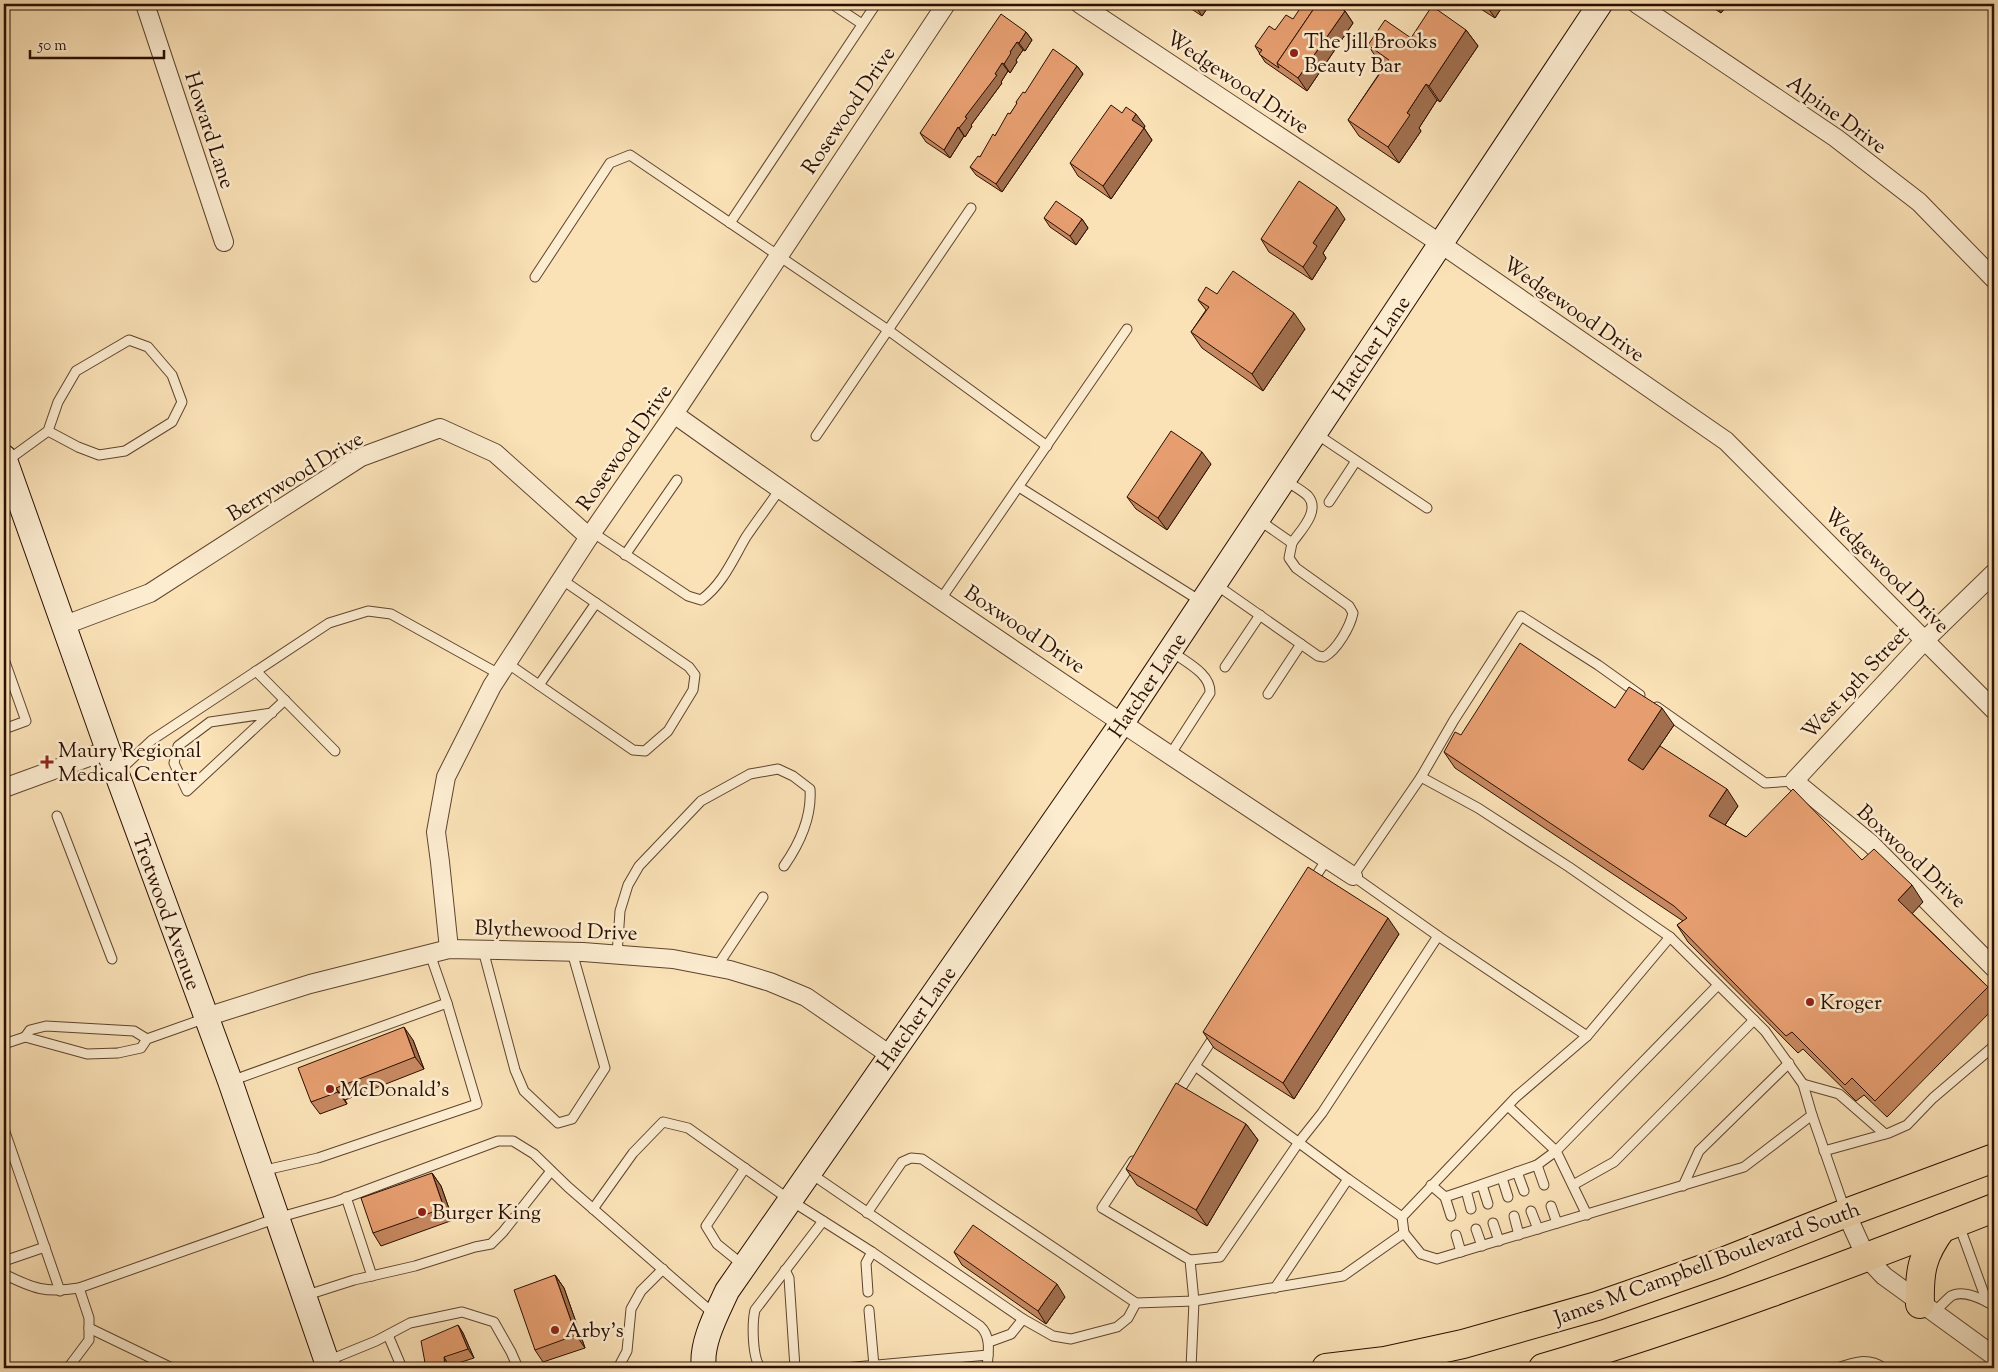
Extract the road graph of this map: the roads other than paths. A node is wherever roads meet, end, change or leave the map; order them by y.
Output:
1 (145, 4) edge
2 (832, 4) edge
3 (876, 4) edge
4 (946, 4) edge
5 (1080, 4) edge
6 (1600, 4) edge
7 (1637, 4) edge
8 (862, 24) junction
9 (971, 208) dead end
10 (730, 223) junction
11 (224, 242) dead end
12 (1441, 244) junction
13 (779, 256) junction
14 (535, 277) dead end
15 (1994, 279) edge
16 (888, 330) junction
17 (1127, 330) dead end
18 (674, 414) junction
19 (48, 430) junction
20 (1315, 433) junction
21 (816, 436) dead end
22 (1047, 446) junction
23 (4, 459) edge
24 (1356, 461) junction
25 (677, 480) dead end
26 (1284, 480) junction
27 (1019, 487) junction
28 (780, 489) junction
29 (1329, 502) dead end
30 (1427, 508) dead end
31 (1257, 520) junction
32 (590, 534) junction
33 (1292, 543) junction
34 (625, 555) junction
35 (1994, 573) edge
36 (561, 579) junction
37 (1209, 593) junction
38 (941, 599) junction
39 (596, 603) junction
40 (1260, 615) junction
41 (65, 625) junction
42 (1925, 640) junction
43 (1301, 644) junction
44 (1170, 650) junction
45 (4, 659) edge
46 (1225, 667) dead end
47 (503, 668) junction
48 (256, 671) junction
49 (539, 685) junction
50 (1268, 694) dead end
51 (286, 700) junction
52 (1994, 710) edge
53 (272, 713) junction
54 (1122, 723) junction
55 (4, 729) edge
56 (108, 750) junction
57 (335, 751) dead end
58 (1170, 755) junction
59 (117, 773) junction
60 (1421, 777) junction
61 (1794, 781) junction
62 (4, 788) edge
63 (57, 816) dead end
64 (1327, 859) junction
65 (784, 866) dead end
66 (1353, 876) junction
67 (1306, 892) edge
68 (763, 897) dead end
69 (1438, 936) junction
70 (1670, 937) junction
71 (449, 949) junction
72 (483, 950) junction
73 (572, 952) junction
74 (430, 954) junction
75 (617, 954) junction
76 (112, 959) dead end
77 (716, 968) junction
78 (1994, 968) edge
79 (1718, 985) junction
80 (447, 1003) junction
81 (206, 1018) junction
82 (1754, 1020) junction
83 (1222, 1024) edge
84 (1587, 1036) junction
85 (26, 1037) junction
86 (147, 1039) junction
87 (4, 1044) edge
88 (1994, 1046) edge
89 (890, 1054) junction
90 (1789, 1063) junction
91 (1195, 1066) junction
92 (230, 1081) junction
93 (1803, 1084) junction
94 (1508, 1106) junction
95 (1168, 1108) edge
96 (1812, 1115) junction
97 (4, 1129) edge
98 (1885, 1134) junction
99 (1299, 1142) junction
100 (1140, 1149) edge
101 (1824, 1150) junction
102 (1556, 1151) junction
103 (1994, 1158) edge
104 (1537, 1165) junction
105 (745, 1168) junction
106 (261, 1171) junction
107 (550, 1171) junction
108 (809, 1172) junction
109 (1517, 1172) junction
110 (1502, 1178) junction
111 (1348, 1179) junction
112 (1431, 1185) junction
113 (1482, 1185) junction
114 (1544, 1185) dead end
115 (1573, 1185) junction
116 (1683, 1186) junction
117 (1466, 1190) junction
118 (1524, 1191) dead end
119 (346, 1197) junction
120 (1445, 1197) junction
121 (1508, 1197) dead end
122 (790, 1200) junction
123 (1488, 1204) dead end
124 (1551, 1206) dead end
125 (1994, 1208) edge
126 (593, 1209) junction
127 (1471, 1210) dead end
128 (1531, 1210) dead end
129 (867, 1212) junction
130 (1846, 1212) junction
131 (1587, 1215) junction
132 (1451, 1216) dead end
133 (1514, 1216) dead end
134 (1402, 1217) junction
135 (277, 1218) junction
136 (823, 1221) junction
137 (1494, 1223) dead end
138 (1557, 1223) junction
139 (1950, 1225) junction
140 (1476, 1229) dead end
141 (1538, 1229) junction
142 (1404, 1233) junction
143 (1456, 1235) dead end
144 (1519, 1235) junction
145 (1499, 1241) junction
146 (1482, 1246) junction
147 (45, 1247) junction
148 (872, 1252) junction
149 (1461, 1252) junction
150 (1866, 1257) junction
151 (1190, 1260) junction
152 (4, 1261) edge
153 (744, 1266) junction
154 (663, 1270) junction
155 (785, 1270) junction
156 (4, 1274) edge
157 (372, 1276) junction
158 (79, 1288) junction
159 (1275, 1288) junction
160 (60, 1291) junction
161 (868, 1292) dead end
162 (304, 1296) junction
163 (1194, 1301) junction
164 (1136, 1303) junction
165 (1991, 1304) edge
166 (1927, 1308) junction
167 (870, 1310) dead end
168 (716, 1315) junction
169 (1022, 1319) junction
170 (89, 1328) junction
171 (388, 1335) junction
172 (989, 1342) junction
173 (988, 1355) junction
174 (1994, 1356) edge
175 (328, 1365) edge
176 (874, 1366) junction
177 (68, 1368) edge
178 (172, 1368) edge
179 (402, 1368) edge
180 (518, 1368) edge
181 (618, 1368) edge
182 (704, 1368) edge
183 (762, 1368) edge
184 (795, 1368) edge
185 (844, 1368) edge
186 (987, 1368) edge
187 (1191, 1368) edge
188 (1326, 1368) edge
189 (1542, 1368) edge
190 (1837, 1368) edge
191 (1884, 1368) edge

1 - 11 street, Howard Lane
2 - 8 lane
3 - 8 lane
4 - 13 street, Rosewood Drive
5 - 12 street, Wedgewood Drive
6 - 12 street, Hatcher Lane
7 - 15 street, Alpine Drive
8 - 10 lane
9 - 16 lane
10 - 13 lane
10 - 14 lane
12 - 20 street, Hatcher Lane
12 - 42 street, Wedgewood Drive
13 - 16 lane
13 - 18 street, Rosewood Drive
16 - 21 lane
16 - 22 lane
17 - 22 lane
18 - 28 street, Boxwood Drive
18 - 32 street, Rosewood Drive
19 - 19 lane
19 - 23 lane
20 - 24 lane
20 - 26 street, Hatcher Lane
22 - 27 lane
23 - 41 street, Trotwood Avenue
24 - 29 lane
24 - 30 lane
25 - 34 lane
26 - 31 street, Hatcher Lane
26 - 33 lane
27 - 37 lane
27 - 38 lane
28 - 34 lane
28 - 38 street, Boxwood Drive
31 - 33 lane
31 - 37 street, Hatcher Lane
32 - 34 lane
32 - 36 street, Rosewood Drive
32 - 41 street, Berrywood Drive
33 - 43 lane
35 - 42 street, West 19th Street
36 - 39 lane
36 - 47 street, Rosewood Drive
37 - 40 lane
37 - 44 street, Hatcher Lane
38 - 54 street, Boxwood Drive
39 - 49 lane
39 - 49 lane
40 - 43 lane
40 - 46 lane
41 - 56 street, Trotwood Avenue
42 - 52 street, Wedgewood Drive
42 - 61 street, West 19th Street
43 - 50 lane
44 - 54 street, Hatcher Lane
44 - 58 lane
45 - 55 lane
47 - 48 lane
47 - 49 lane
47 - 71 street, Rosewood Drive
48 - 51 lane
48 - 59 lane
51 - 53 lane
51 - 57 lane
53 - 53 lane
54 - 58 street, Boxwood Drive
54 - 89 street, Hatcher Lane
56 - 59 street, Trotwood Avenue
56 - 62 street
58 - 64 street, Boxwood Drive
59 - 81 street, Trotwood Avenue
60 - 61 lane
60 - 66 lane
60 - 70 lane
61 - 78 street, Boxwood Drive
63 - 76 lane
64 - 66 street, Boxwood Drive
64 - 67 lane
65 - 75 lane
66 - 69 lane
68 - 77 lane
69 - 84 lane
69 - 99 lane
70 - 79 lane
70 - 84 lane
71 - 72 street, Blythewood Drive
71 - 74 street, Blythewood Drive
72 - 73 street, Blythewood Drive
72 - 73 lane
73 - 75 street, Blythewood Drive
74 - 80 lane
74 - 81 street, Blythewood Drive
75 - 77 street, Blythewood Drive
77 - 89 street, Blythewood Drive
79 - 82 lane
79 - 102 lane
80 - 92 lane
80 - 106 lane
81 - 86 lane
81 - 92 street, Trotwood Avenue
82 - 90 lane
82 - 115 lane
83 - 91 lane
84 - 94 lane
85 - 86 lane
85 - 86 lane
85 - 87 lane
88 - 98 lane
89 - 108 street, Hatcher Lane
90 - 93 lane
90 - 116 lane
91 - 95 lane
91 - 99 lane
92 - 106 street, Trotwood Avenue
93 - 96 lane
93 - 98 lane
94 - 102 lane
94 - 112 lane
96 - 101 lane
96 - 116 lane
97 - 147 lane
98 - 101 lane
99 - 111 lane
99 - 151 lane
100 - 151 lane
101 - 130 lane
102 - 104 lane
102 - 115 lane
103 - 130 main road, James M Campbell Boulevard South
104 - 109 lane
104 - 114 lane
105 - 122 lane
105 - 126 lane
105 - 153 lane
106 - 135 street, Trotwood Avenue
107 - 119 lane
107 - 126 lane
107 - 157 lane
108 - 122 street, Hatcher Lane
108 - 129 lane
109 - 110 lane
109 - 118 lane
110 - 113 lane
110 - 121 lane
111 - 134 lane
111 - 159 lane
112 - 120 lane
112 - 134 lane
113 - 117 lane
113 - 123 lane
115 - 131 lane
116 - 131 lane
117 - 120 lane
117 - 127 lane
119 - 135 lane
119 - 157 lane
120 - 132 lane
122 - 136 lane
122 - 153 street, Hatcher Lane
124 - 138 lane
125 - 139 main road, James M Campbell Boulevard South
126 - 154 lane
128 - 141 lane
129 - 164 lane
129 - 169 lane
130 - 150 street
130 - 188 main road, James M Campbell Boulevard South
131 - 138 lane
133 - 144 lane
134 - 142 lane
135 - 158 lane
135 - 162 street, Trotwood Avenue
136 - 148 lane
136 - 155 lane
137 - 145 lane
138 - 141 lane
139 - 150 main road, James M Campbell Boulevard South
139 - 165 lane
139 - 166 main road
140 - 146 lane
141 - 144 lane
142 - 149 lane
142 - 159 lane
143 - 149 lane
144 - 145 lane
145 - 146 lane
146 - 149 lane
147 - 152 lane
147 - 160 lane
148 - 161 lane
148 - 172 lane
150 - 166 street
150 - 189 main road, James M Campbell Boulevard South
151 - 163 lane
153 - 168 street, Hatcher Lane
154 - 168 lane
154 - 181 lane
155 - 183 lane
155 - 184 lane
156 - 160 lane
157 - 162 lane
158 - 160 lane
158 - 170 lane
159 - 163 lane
162 - 175 street, Trotwood Avenue
163 - 164 lane
163 - 187 lane
164 - 169 lane
165 - 166 lane
166 - 174 street
167 - 176 lane
168 - 182 street, Hatcher Lane
169 - 172 lane
170 - 177 lane
170 - 178 lane
171 - 175 lane
171 - 179 lane
171 - 180 lane
172 - 173 lane
173 - 176 lane
173 - 186 lane
176 - 185 lane
190 - 191 lane

